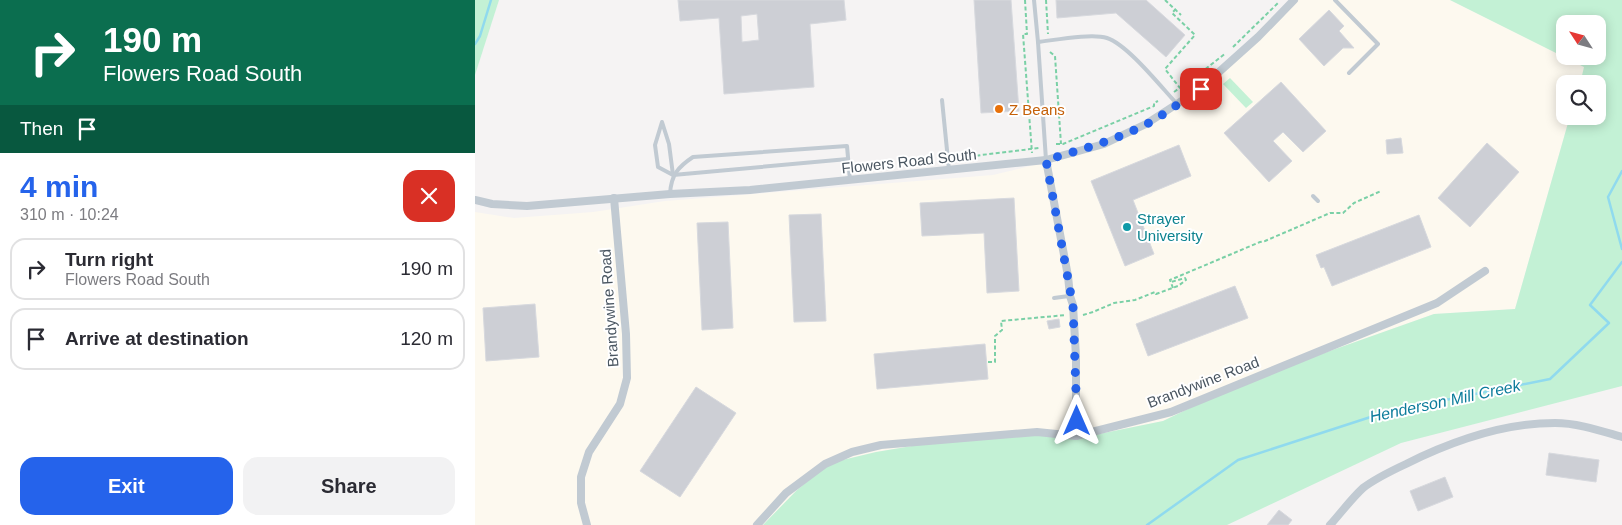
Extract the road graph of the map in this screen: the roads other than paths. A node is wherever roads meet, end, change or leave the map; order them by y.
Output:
1 (1035, 0) edge
2 (1294, 0) edge
3 (1335, 0) edge
4 (1038, 42) junction
5 (1349, 73) dead end
6 (942, 100) dead end
7 (1177, 104) junction
8 (848, 159) junction
9 (1046, 160) junction
10 (949, 170) junction
11 (673, 175) junction
12 (851, 180) junction
13 (670, 194) junction
14 (1313, 196) dead end
15 (614, 198) junction
16 (475, 200) edge
17 (1318, 201) dead end
18 (1485, 271) dead end
19 (1070, 296) junction
20 (1054, 298) dead end
21 (1076, 436) junction
22 (1622, 437) edge
23 (587, 525) edge
24 (757, 525) edge
25 (1330, 525) edge

1 - 4 lane
2 - 7 street, Flowers Road South
3 - 5 lane
4 - 7 lane
4 - 9 lane
6 - 10 lane
7 - 9 street, Flowers Road South
8 - 11 lane
8 - 11 lane
8 - 12 lane
9 - 10 street, Flowers Road South
9 - 19 street
10 - 12 street, Flowers Road South
11 - 11 lane
11 - 13 lane
12 - 13 street, Flowers Road South
13 - 15 street, Flowers Road South
14 - 17 lane
15 - 16 street, Flowers Road South
15 - 23 street, Brandywine Road
18 - 21 street, Brandywine Road
19 - 20 lane
19 - 21 street
21 - 24 street, Brandywine Road
22 - 25 street

